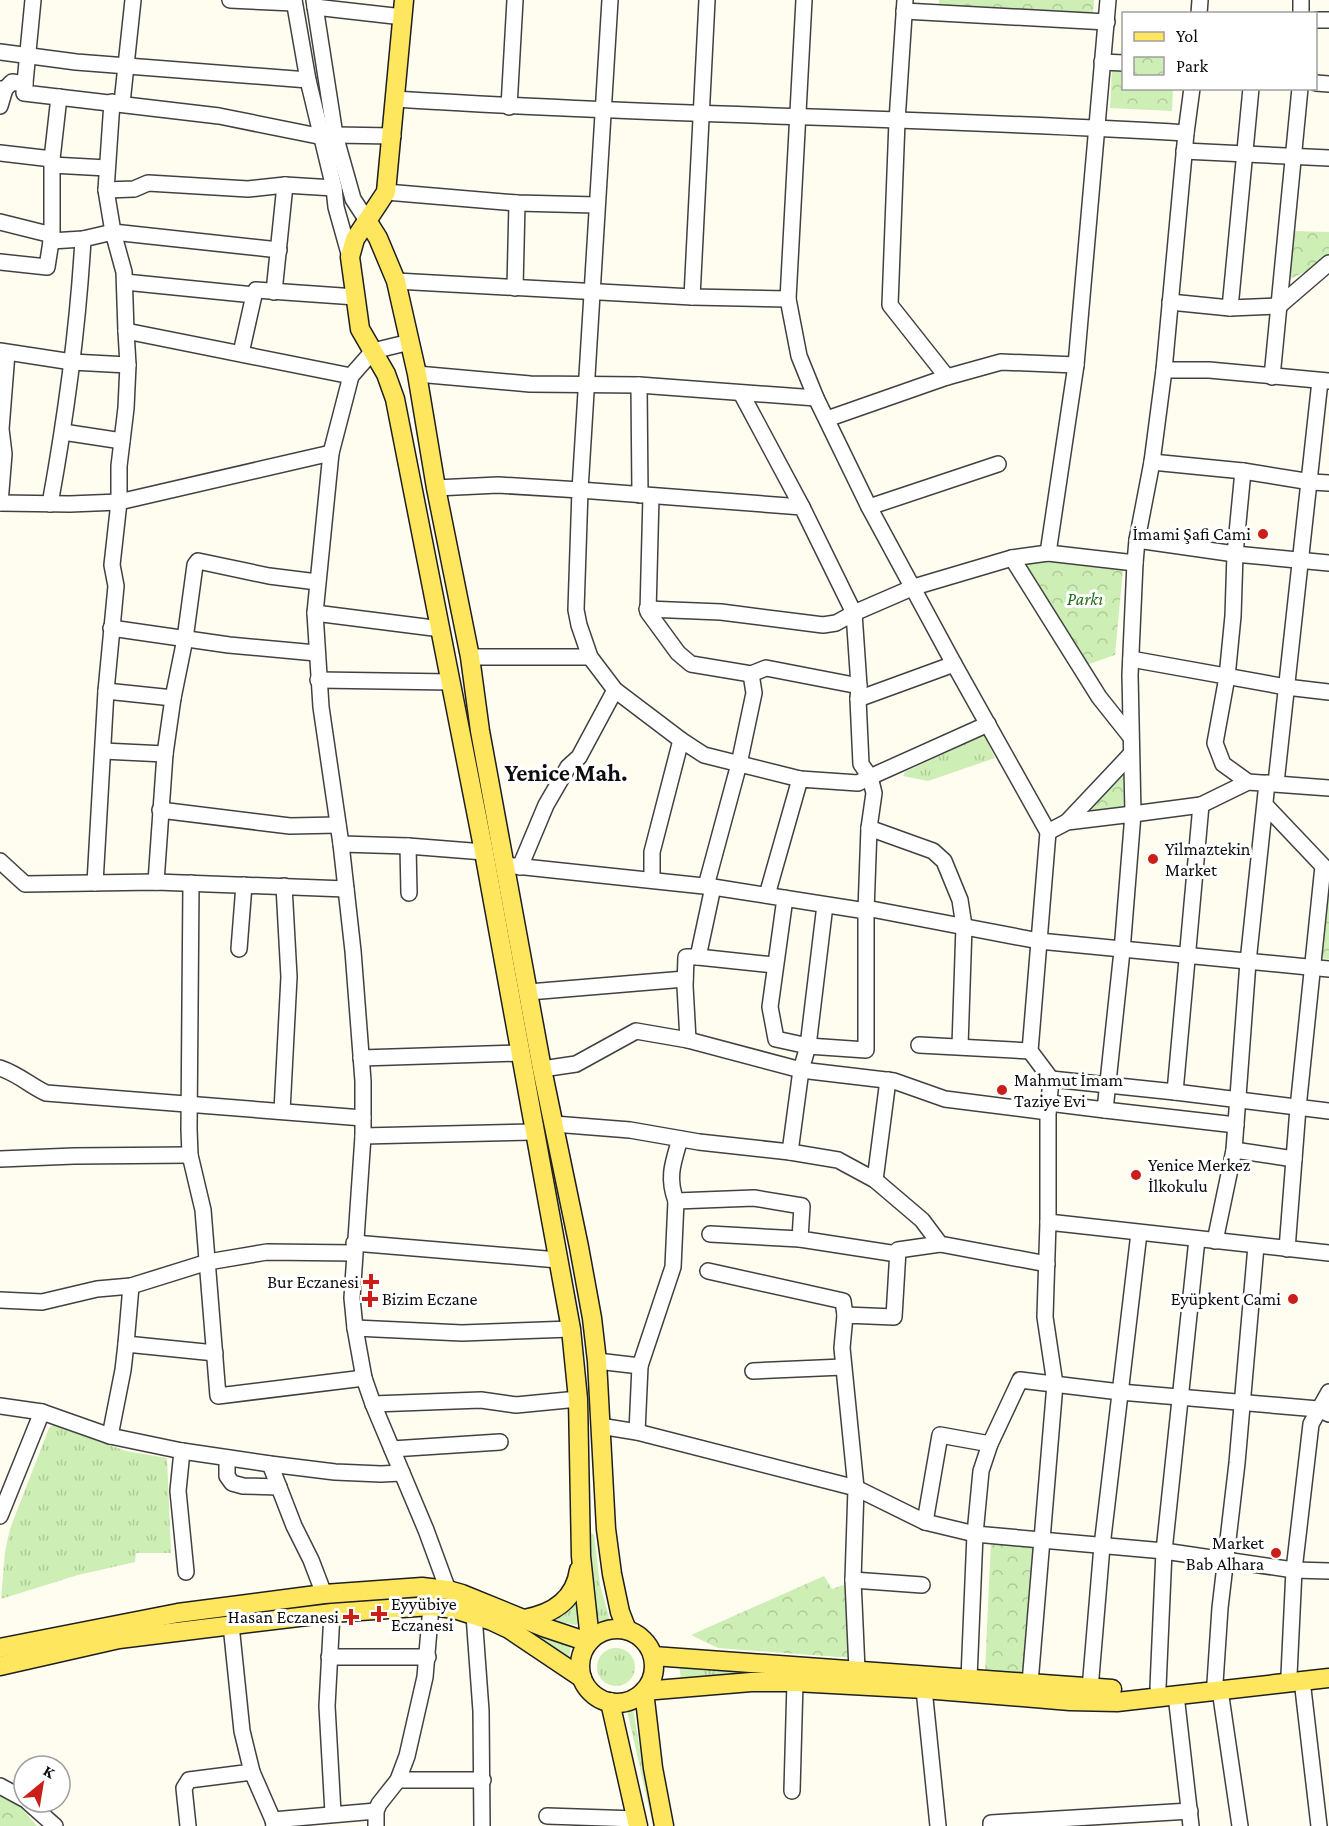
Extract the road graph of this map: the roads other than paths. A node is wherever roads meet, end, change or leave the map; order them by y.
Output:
1 (33, 0) edge
2 (133, 0) edge
3 (230, 0) edge
4 (514, 0) edge
5 (610, 0) edge
6 (707, 0) edge
7 (804, 0) edge
8 (1108, 0) edge
9 (294, 1) edge
10 (315, 3) edge
11 (904, 6) edge
12 (404, 8) edge
13 (1107, 22) junction
14 (0, 52) edge
15 (28, 57) junction
16 (1102, 62) junction
17 (1122, 63) edge
18 (126, 67) junction
19 (308, 80) junction
20 (25, 84) junction
21 (2, 89) edge
22 (1192, 90) edge
23 (1251, 90) edge
24 (1300, 90) edge
25 (59, 97) junction
26 (395, 99) junction
27 (117, 103) junction
28 (0, 106) edge
29 (509, 107) junction
30 (603, 111) junction
31 (702, 113) junction
32 (799, 118) junction
33 (897, 121) junction
34 (1098, 130) junction
35 (1186, 134) junction
36 (329, 136) junction
37 (393, 136) junction
38 (1184, 151) junction
39 (0, 153) edge
40 (1244, 154) junction
41 (1294, 156) junction
42 (1329, 158) edge
43 (52, 162) junction
44 (107, 168) junction
45 (285, 185) junction
46 (334, 188) junction
47 (106, 190) junction
48 (386, 192) junction
49 (517, 203) junction
50 (596, 205) junction
51 (0, 222) edge
52 (368, 222) junction
53 (113, 232) junction
54 (51, 238) junction
55 (83, 239) junction
56 (279, 250) junction
57 (350, 257) junction
58 (0, 262) edge
59 (1329, 262) edge
60 (396, 281) junction
61 (125, 282) junction
62 (515, 288) junction
63 (274, 292) junction
64 (592, 292) junction
65 (254, 295) junction
66 (356, 297) junction
67 (692, 297) junction
68 (788, 299) junction
69 (1170, 302) junction
70 (1279, 306) junction
71 (1230, 308) junction
72 (126, 331) junction
73 (410, 342) junction
74 (373, 351) junction
75 (4, 352) edge
76 (241, 353) junction
77 (72, 362) junction
78 (128, 365) junction
79 (1076, 365) junction
80 (1164, 370) junction
81 (417, 374) junction
82 (351, 376) junction
83 (947, 377) junction
84 (1272, 377) junction
85 (1325, 381) edge
86 (587, 385) junction
87 (639, 385) junction
88 (741, 393) junction
89 (816, 398) junction
90 (827, 419) junction
91 (63, 432) junction
92 (122, 441) junction
93 (331, 453) junction
94 (1152, 462) junction
95 (998, 464) dead end
96 (1243, 471) junction
97 (1311, 482) junction
98 (1329, 483) edge
99 (436, 488) junction
100 (580, 490) junction
101 (645, 495) junction
102 (119, 502) junction
103 (0, 503) edge
104 (50, 504) junction
105 (802, 507) junction
106 (869, 507) junction
107 (1137, 540) junction
108 (1048, 553) junction
109 (1235, 554) junction
110 (1012, 558) junction
111 (1302, 560) junction
112 (1135, 563) junction
113 (1329, 563) edge
114 (317, 582) junction
115 (914, 587) junction
116 (647, 609) junction
117 (315, 613) junction
118 (855, 613) junction
119 (111, 628) junction
120 (441, 629) junction
121 (185, 639) junction
122 (316, 653) junction
123 (470, 657) junction
124 (590, 657) junction
125 (1131, 659) junction
126 (954, 664) junction
127 (752, 674) junction
128 (1227, 677) junction
129 (318, 680) junction
130 (450, 682) junction
131 (1286, 687) junction
132 (615, 690) junction
133 (106, 691) junction
134 (1329, 692) edge
135 (859, 693) junction
136 (173, 698) junction
137 (988, 724) junction
138 (1130, 736) junction
139 (681, 740) junction
140 (103, 751) junction
141 (165, 754) junction
142 (1131, 754) junction
143 (739, 764) junction
144 (870, 777) junction
145 (800, 779) junction
146 (1248, 782) junction
147 (1272, 783) junction
148 (1329, 788) edge
149 (1201, 805) junction
150 (1266, 806) junction
151 (160, 810) junction
152 (1133, 814) junction
153 (1067, 822) junction
154 (338, 825) junction
155 (868, 828) junction
156 (1048, 832) junction
157 (341, 844) junction
158 (408, 846) junction
159 (484, 852) junction
160 (0, 861) edge
161 (512, 866) junction
162 (652, 880) junction
163 (156, 882) junction
164 (95, 883) junction
165 (191, 883) junction
166 (244, 885) junction
167 (284, 886) junction
168 (710, 886) junction
169 (346, 889) junction
170 (410, 893) dead end
171 (767, 895) junction
172 (784, 898) junction
173 (825, 905) junction
174 (866, 910) junction
175 (964, 926) junction
176 (1039, 941) junction
177 (239, 949) dead end
178 (1122, 951) junction
179 (698, 957) junction
180 (1186, 957) junction
181 (1248, 962) junction
182 (774, 965) junction
183 (1313, 968) junction
184 (1329, 969) edge
185 (685, 979) junction
186 (529, 992) junction
187 (688, 1040) junction
188 (919, 1045) dead end
189 (808, 1046) junction
190 (960, 1046) junction
191 (1030, 1051) junction
192 (520, 1053) junction
193 (361, 1058) junction
194 (0, 1068) edge
195 (542, 1069) junction
196 (801, 1070) junction
197 (1051, 1079) junction
198 (888, 1080) junction
199 (1106, 1086) junction
200 (1175, 1092) junction
201 (1239, 1099) junction
202 (189, 1103) junction
203 (1048, 1107) junction
204 (1298, 1108) junction
205 (1105, 1110) junction
206 (282, 1111) junction
207 (1329, 1111) edge
208 (363, 1118) junction
209 (554, 1124) junction
210 (1236, 1125) junction
211 (534, 1132) junction
212 (363, 1136) junction
213 (680, 1139) junction
214 (1234, 1150) junction
215 (790, 1152) junction
216 (190, 1155) junction
217 (0, 1159) edge
218 (1294, 1159) junction
219 (875, 1180) junction
220 (676, 1201) junction
221 (1048, 1222) junction
222 (1139, 1233) junction
223 (710, 1234) dead end
224 (800, 1239) junction
225 (1197, 1239) junction
226 (1215, 1241) junction
227 (940, 1244) junction
228 (1257, 1246) junction
229 (354, 1248) junction
230 (1287, 1249) junction
231 (1329, 1253) edge
232 (897, 1254) junction
233 (558, 1260) junction
234 (208, 1262) junction
235 (1047, 1264) junction
236 (708, 1271) dead end
237 (131, 1286) junction
238 (0, 1300) edge
239 (845, 1316) junction
240 (355, 1328) junction
241 (571, 1329) junction
242 (126, 1344) junction
243 (215, 1353) junction
244 (597, 1361) junction
245 (640, 1366) junction
246 (843, 1366) junction
247 (753, 1371) dead end
248 (364, 1378) junction
249 (1055, 1384) junction
250 (1120, 1392) junction
251 (1329, 1392) edge
252 (1181, 1397) junction
253 (578, 1399) junction
254 (1242, 1403) junction
255 (373, 1404) junction
256 (0, 1406) edge
257 (1324, 1411) edge
258 (42, 1412) junction
259 (600, 1426) junction
260 (637, 1432) junction
261 (110, 1436) junction
262 (500, 1442) dead end
263 (990, 1444) junction
264 (392, 1449) junction
265 (182, 1451) junction
266 (227, 1458) junction
267 (270, 1464) junction
268 (402, 1473) junction
269 (279, 1487) junction
270 (856, 1488) junction
271 (0, 1516) edge
272 (925, 1522) junction
273 (975, 1534) junction
274 (1041, 1540) junction
275 (1102, 1546) junction
276 (1164, 1551) junction
277 (580, 1556) junction
278 (1226, 1560) junction
279 (1294, 1570) junction
280 (1329, 1571) edge
281 (186, 1572) dead end
282 (853, 1580) junction
283 (922, 1585) dead end
284 (448, 1590) junction
285 (324, 1594) junction
286 (431, 1606) junction
287 (332, 1613) junction
288 (474, 1615) junction
289 (524, 1619) junction
290 (231, 1625) junction
291 (627, 1630) junction
292 (589, 1641) junction
293 (0, 1648) edge
294 (653, 1656) junction
295 (329, 1657) junction
296 (428, 1657) junction
297 (0, 1666) edge
298 (857, 1670) junction
299 (1329, 1670) edge
300 (582, 1678) junction
301 (969, 1678) junction
302 (1295, 1678) junction
303 (1329, 1678) edge
304 (795, 1682) junction
305 (1030, 1683) junction
306 (1218, 1686) junction
307 (1158, 1687) junction
308 (924, 1689) junction
309 (1090, 1689) junction
310 (644, 1691) junction
311 (1176, 1695) junction
312 (610, 1702) junction
313 (252, 1772) junction
314 (398, 1780) junction
315 (483, 1780) junction
316 (792, 1791) dead end
317 (333, 1813) junction
318 (42, 1814) edge
319 (547, 1816) dead end
320 (376, 1818) edge
321 (1191, 1818) edge
322 (274, 1823) edge
323 (637, 1823) edge
324 (55, 1826) edge
325 (188, 1826) edge
326 (482, 1826) edge
327 (664, 1826) edge
328 (938, 1826) edge
329 (991, 1826) edge
330 (1240, 1826) edge
331 (1319, 1826) edge

1 - 15 street
2 - 18 street
3 - 9 street
4 - 29 street
5 - 30 street
6 - 31 street
7 - 32 street
8 - 13 street
9 - 19 street
10 - 12 street
10 - 36 street
11 - 13 street
11 - 33 street
12 - 26 main road
13 - 16 street
14 - 15 street
15 - 18 street
15 - 20 street
16 - 17 street
16 - 34 street
18 - 19 street
18 - 27 street
19 - 36 street
20 - 21 street
20 - 25 street
21 - 28 street
22 - 35 street
23 - 40 street
24 - 41 street
25 - 27 street
25 - 43 street
26 - 29 street
26 - 37 main road
27 - 36 street
27 - 44 street
29 - 30 street
30 - 31 street
30 - 50 street
31 - 32 street
31 - 67 street
32 - 33 street
32 - 68 street
33 - 34 street
33 - 83 street
34 - 35 street
34 - 79 street
35 - 38 street
36 - 37 street
36 - 46 street
36 - 52 street
37 - 48 main road
38 - 40 street
38 - 69 street
39 - 43 street
40 - 41 street
40 - 71 street
41 - 42 street
41 - 70 street
43 - 44 street
43 - 54 street
44 - 47 street
45 - 46 street
45 - 47 street
45 - 56 street
46 - 57 street
47 - 53 street
48 - 49 street
48 - 52 main road
49 - 50 street
49 - 62 street
50 - 64 street
51 - 54 street
52 - 57 main road
52 - 60 main road
53 - 55 street
53 - 56 street
53 - 61 street
54 - 55 street
54 - 58 street
55 - 77 street
56 - 63 street
57 - 66 main road
59 - 70 street
60 - 62 street
60 - 73 main road
61 - 65 street
61 - 72 street
62 - 64 street
63 - 65 street
63 - 66 street
64 - 67 street
64 - 86 street
65 - 76 street
66 - 74 main road
67 - 68 street
68 - 89 street
69 - 71 street
69 - 80 street
70 - 71 street
70 - 84 street
72 - 76 street
72 - 78 street
73 - 74 street
73 - 81 main road
74 - 82 street
74 - 120 main road
75 - 77 street
75 - 103 street
76 - 82 street
77 - 78 street
77 - 91 street
78 - 92 street
79 - 83 street
79 - 108 street
80 - 84 street
80 - 94 street
81 - 86 street
81 - 99 main road
82 - 93 street
83 - 90 street
84 - 85 street
85 - 97 street
86 - 87 street
86 - 100 street
87 - 88 street
87 - 101 street
88 - 89 street
88 - 105 street
89 - 90 street
90 - 106 street
91 - 92 street
91 - 104 street
92 - 102 street
93 - 102 street
93 - 114 street
94 - 96 street
94 - 107 street
95 - 106 street
96 - 97 street
96 - 109 street
97 - 98 street
97 - 111 street
99 - 100 street
99 - 123 main road
100 - 101 street
100 - 124 street
101 - 105 street
101 - 116 street
102 - 104 street
102 - 119 street
103 - 104 street
105 - 118 street
106 - 115 street
107 - 109 street
107 - 112 street
108 - 110 street
108 - 112 street
109 - 111 street
109 - 128 street
110 - 115 street
110 - 138 street
111 - 113 street
111 - 131 street
112 - 125 street
114 - 117 street
114 - 121 street
115 - 118 street
115 - 126 street
116 - 118 street
116 - 127 street
117 - 120 street
117 - 122 street
118 - 135 street
119 - 121 street
119 - 133 street
120 - 130 main road
121 - 122 street
121 - 136 street
122 - 129 street
123 - 124 street
123 - 161 main road
124 - 132 street
125 - 128 street
125 - 138 street
126 - 135 street
126 - 137 street
127 - 135 street
127 - 143 street
128 - 131 street
128 - 146 street
129 - 130 street
129 - 154 street
130 - 159 main road
131 - 134 street
131 - 147 street
132 - 139 street
132 - 161 street
133 - 136 street
133 - 140 street
135 - 144 street
136 - 141 street
137 - 144 street
137 - 156 street
138 - 142 street
139 - 143 street
139 - 162 street
140 - 141 street
140 - 164 street
141 - 151 street
142 - 152 street
142 - 153 street
143 - 145 street
143 - 168 street
144 - 145 street
144 - 155 street
145 - 171 street
146 - 147 street
146 - 149 street
147 - 148 street
147 - 150 street
149 - 152 street
149 - 180 street
150 - 181 street
150 - 183 street
151 - 154 street
151 - 163 street
152 - 153 street
152 - 178 street
153 - 156 street
154 - 157 street
155 - 174 street
155 - 175 street
156 - 176 street
157 - 158 street
157 - 169 street
158 - 159 street
158 - 170 street
159 - 192 main road
160 - 164 street
161 - 162 street
161 - 186 main road
162 - 168 street
163 - 164 street
163 - 165 street
165 - 166 street
165 - 202 street
166 - 167 street
166 - 177 street
167 - 169 street
167 - 206 street
168 - 171 street
168 - 179 street
169 - 193 street
171 - 172 street
172 - 173 street
172 - 182 street
173 - 174 street
173 - 189 street
174 - 175 street
174 - 189 street
175 - 176 street
175 - 190 street
176 - 178 street
176 - 191 street
178 - 180 street
178 - 199 street
179 - 182 street
179 - 185 street
180 - 181 street
180 - 200 street
181 - 183 street
181 - 201 street
182 - 189 street
183 - 184 street
183 - 204 street
185 - 186 street
185 - 187 street
186 - 195 main road
187 - 195 street
187 - 196 street
188 - 190 street
189 - 196 street
190 - 191 street
191 - 197 street
192 - 193 street
192 - 211 main road
193 - 208 street
194 - 202 street
195 - 209 main road
196 - 198 street
196 - 215 street
197 - 199 street
197 - 203 street
198 - 203 street
198 - 219 street
199 - 200 street
199 - 205 street
200 - 201 street
201 - 204 street
201 - 210 street
202 - 206 street
202 - 216 street
203 - 205 street
203 - 221 street
204 - 207 street
204 - 218 street
205 - 210 street
206 - 208 street
208 - 212 street
209 - 213 street
209 - 244 main road
210 - 214 street
211 - 212 street
211 - 233 main road
212 - 229 street
213 - 215 street
213 - 220 street
214 - 218 street
214 - 226 street
215 - 219 street
216 - 217 street
216 - 234 street
218 - 230 street
219 - 227 street
220 - 224 street
220 - 245 street
221 - 222 street
221 - 235 street
222 - 225 street
222 - 250 street
223 - 224 street
224 - 232 street
225 - 226 street
225 - 252 street
226 - 228 street
227 - 232 street
227 - 235 street
228 - 230 street
228 - 254 street
229 - 233 street
229 - 234 street
229 - 240 street
230 - 231 street
232 - 239 street
233 - 241 main road
234 - 237 street
234 - 243 street
235 - 249 street
236 - 239 street
237 - 238 street
237 - 242 street
239 - 246 street
240 - 241 street
240 - 248 street
241 - 253 main road
242 - 243 street
242 - 261 street
243 - 248 street
244 - 245 street
244 - 259 main road
245 - 260 street
246 - 247 street
246 - 270 street
248 - 255 street
249 - 250 street
249 - 263 street
249 - 274 street
250 - 252 street
250 - 275 street
251 - 257 street
252 - 254 street
252 - 276 street
253 - 255 street
253 - 277 main road
254 - 257 street
254 - 278 street
255 - 264 street
256 - 258 street
257 - 279 street
258 - 261 street
258 - 271 street
259 - 260 street
259 - 291 main road
260 - 270 street
261 - 265 street
262 - 264 street
263 - 272 street
263 - 273 street
264 - 268 street
265 - 266 street
265 - 281 street
266 - 267 street
266 - 269 street
267 - 268 street
267 - 269 street
268 - 284 street
269 - 285 street
270 - 272 street
270 - 282 street
272 - 273 street
273 - 274 street
273 - 301 street
274 - 275 street
274 - 305 street
275 - 276 street
275 - 309 street
276 - 278 street
276 - 307 street
277 - 289 main road
277 - 292 main road
278 - 279 street
278 - 306 street
279 - 280 street
279 - 302 street
282 - 283 street
282 - 298 street
284 - 285 main road
284 - 289 main road
285 - 293 main road
286 - 287 main road
286 - 288 main road
286 - 296 street
287 - 290 main road
287 - 295 street
288 - 300 main road
288 - 315 street
289 - 292 main road
290 - 297 main road
290 - 313 street
291 - 292 main road
291 - 294 main road
292 - 300 main road
294 - 298 main road
294 - 310 main road
295 - 296 street
295 - 317 street
296 - 314 street
298 - 301 main road
299 - 302 main road
300 - 312 main road
301 - 305 main road
302 - 303 main road
302 - 306 main road
302 - 331 street
304 - 308 main road
304 - 310 main road
304 - 316 street
305 - 309 main road
306 - 307 main road
306 - 311 main road
306 - 330 street
307 - 309 main road
308 - 311 main road
308 - 328 street
310 - 312 main road
310 - 327 main road
311 - 321 street
312 - 323 main road
313 - 322 street
313 - 325 street
314 - 315 street
314 - 320 street
315 - 326 street
317 - 320 street
317 - 322 street
318 - 324 street
319 - 323 street
321 - 329 street

